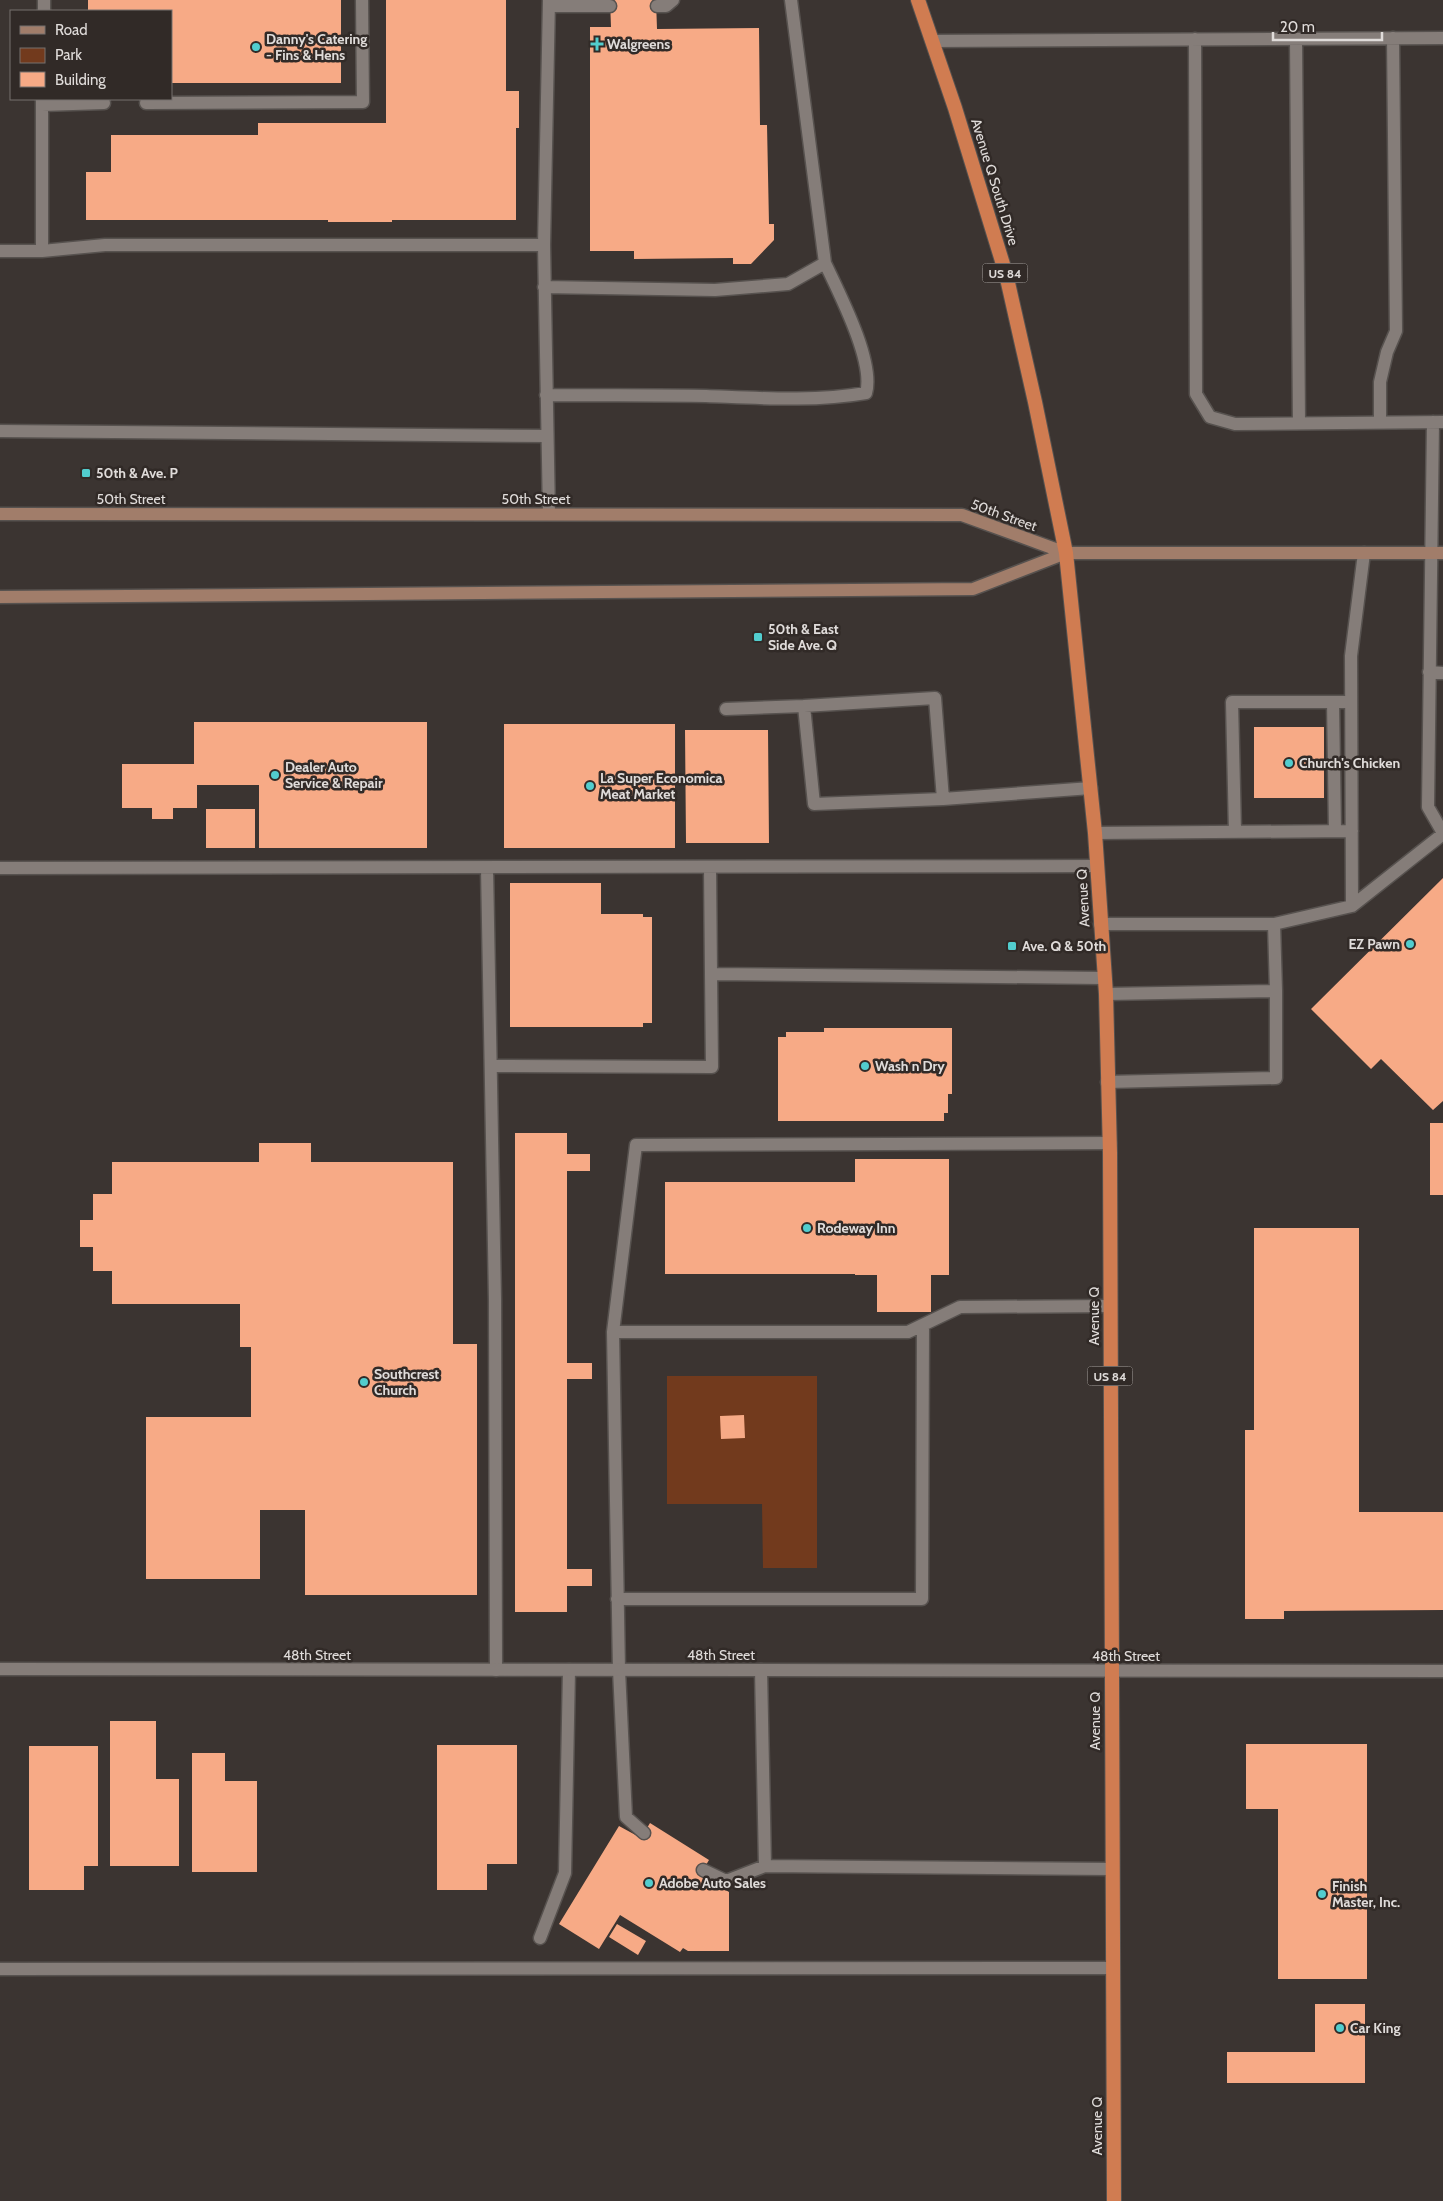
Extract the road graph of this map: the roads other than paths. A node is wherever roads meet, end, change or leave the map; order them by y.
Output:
1 (362, 0) edge
2 (673, 0) edge
3 (791, 0) edge
4 (918, 0) edge
5 (549, 3) edge
6 (610, 6) dead end
7 (657, 6) dead end
8 (1393, 38) junction
9 (1443, 38) edge
10 (1195, 39) junction
11 (1296, 39) junction
12 (932, 41) junction
13 (42, 102) edge
14 (104, 103) dead end
15 (146, 103) dead end
16 (544, 245) junction
17 (0, 251) edge
18 (42, 251) junction
19 (825, 263) junction
20 (544, 287) junction
21 (546, 395) junction
22 (1380, 422) junction
23 (1438, 422) edge
24 (1299, 423) junction
25 (0, 431) edge
26 (546, 436) junction
27 (0, 514) edge
28 (549, 514) junction
29 (1364, 553) junction
30 (1430, 553) junction
31 (1443, 553) edge
32 (1066, 554) junction
33 (0, 597) edge
34 (1429, 672) junction
35 (1443, 673) edge
36 (1333, 702) junction
37 (1351, 702) junction
38 (804, 706) junction
39 (726, 709) dead end
40 (1091, 788) junction
41 (943, 799) junction
42 (1335, 831) junction
43 (1352, 831) junction
44 (1236, 832) junction
45 (1095, 833) junction
46 (1443, 834) edge
47 (1097, 866) junction
48 (0, 868) edge
49 (487, 868) junction
50 (710, 868) junction
51 (1352, 906) junction
52 (1100, 924) junction
53 (1274, 924) junction
54 (712, 974) junction
55 (1104, 978) junction
56 (1276, 992) junction
57 (1106, 994) junction
58 (491, 1066) junction
59 (1108, 1082) junction
60 (1110, 1143) junction
61 (1110, 1306) junction
62 (923, 1325) junction
63 (613, 1332) junction
64 (617, 1599) junction
65 (0, 1669) edge
66 (496, 1670) junction
67 (569, 1670) junction
68 (619, 1670) junction
69 (760, 1670) junction
70 (1111, 1671) junction
71 (1443, 1671) edge
72 (644, 1833) dead end
73 (764, 1866) junction
74 (1112, 1869) junction
75 (703, 1870) dead end
76 (540, 1938) dead end
77 (1112, 1968) junction
78 (0, 1969) edge
79 (1114, 2201) edge

1 - 15 street
2 - 7 street
3 - 19 street
4 - 12 highway, Avenue Q South Drive / US 84
5 - 6 street
5 - 16 street
8 - 9 street
8 - 11 street
8 - 22 street
10 - 11 street
10 - 12 street
10 - 24 street
11 - 24 street
12 - 32 highway, Avenue Q South Drive / US 84
13 - 14 street
13 - 18 street
16 - 18 street
16 - 20 street
17 - 18 street
19 - 20 street
19 - 21 street
20 - 21 street
21 - 26 street
22 - 23 street
22 - 24 street
23 - 30 street
25 - 26 street
26 - 28 street
27 - 28 main road, 50th Street
28 - 32 main road, 50th Street
29 - 30 main road, 50th Street
29 - 32 main road, 50th Street
29 - 37 street
30 - 31 main road, 50th Street
30 - 34 street
32 - 33 main road, 50th Street
32 - 40 highway, Avenue Q / US 84
34 - 35 street
34 - 46 street
36 - 37 street
36 - 42 street
36 - 44 street
37 - 43 street
38 - 39 street
38 - 41 street
38 - 41 street
40 - 41 street
40 - 45 highway, Avenue Q / US 84
42 - 43 street
42 - 44 street
43 - 51 street
44 - 45 street
45 - 47 highway, Avenue Q / US 84
46 - 51 street
47 - 50 street
47 - 52 highway, Avenue Q / US 84
48 - 49 street
49 - 50 street
49 - 58 street
50 - 54 street
51 - 53 street
52 - 53 street
52 - 55 highway, Avenue Q / US 84
53 - 56 street
54 - 55 street
54 - 58 street
55 - 57 highway, Avenue Q / US 84
56 - 57 street
56 - 59 street
57 - 59 highway, Avenue Q / US 84
58 - 66 street
59 - 60 highway, Avenue Q / US 84
60 - 61 highway, Avenue Q / US 84
60 - 63 street
61 - 62 street
61 - 70 highway, Avenue Q / US 84
62 - 63 street
62 - 64 street
63 - 64 street
64 - 68 street
65 - 66 street, 48th Street
66 - 67 street, 48th Street
67 - 68 street, 48th Street
67 - 76 street
68 - 69 street, 48th Street
68 - 72 street
69 - 70 street, 48th Street
69 - 73 street
70 - 71 street, 48th Street
70 - 74 highway, Avenue Q / US 84
73 - 74 street
73 - 75 street
74 - 77 highway, Avenue Q / US 84
77 - 78 street
77 - 79 highway, Avenue Q / US 84

